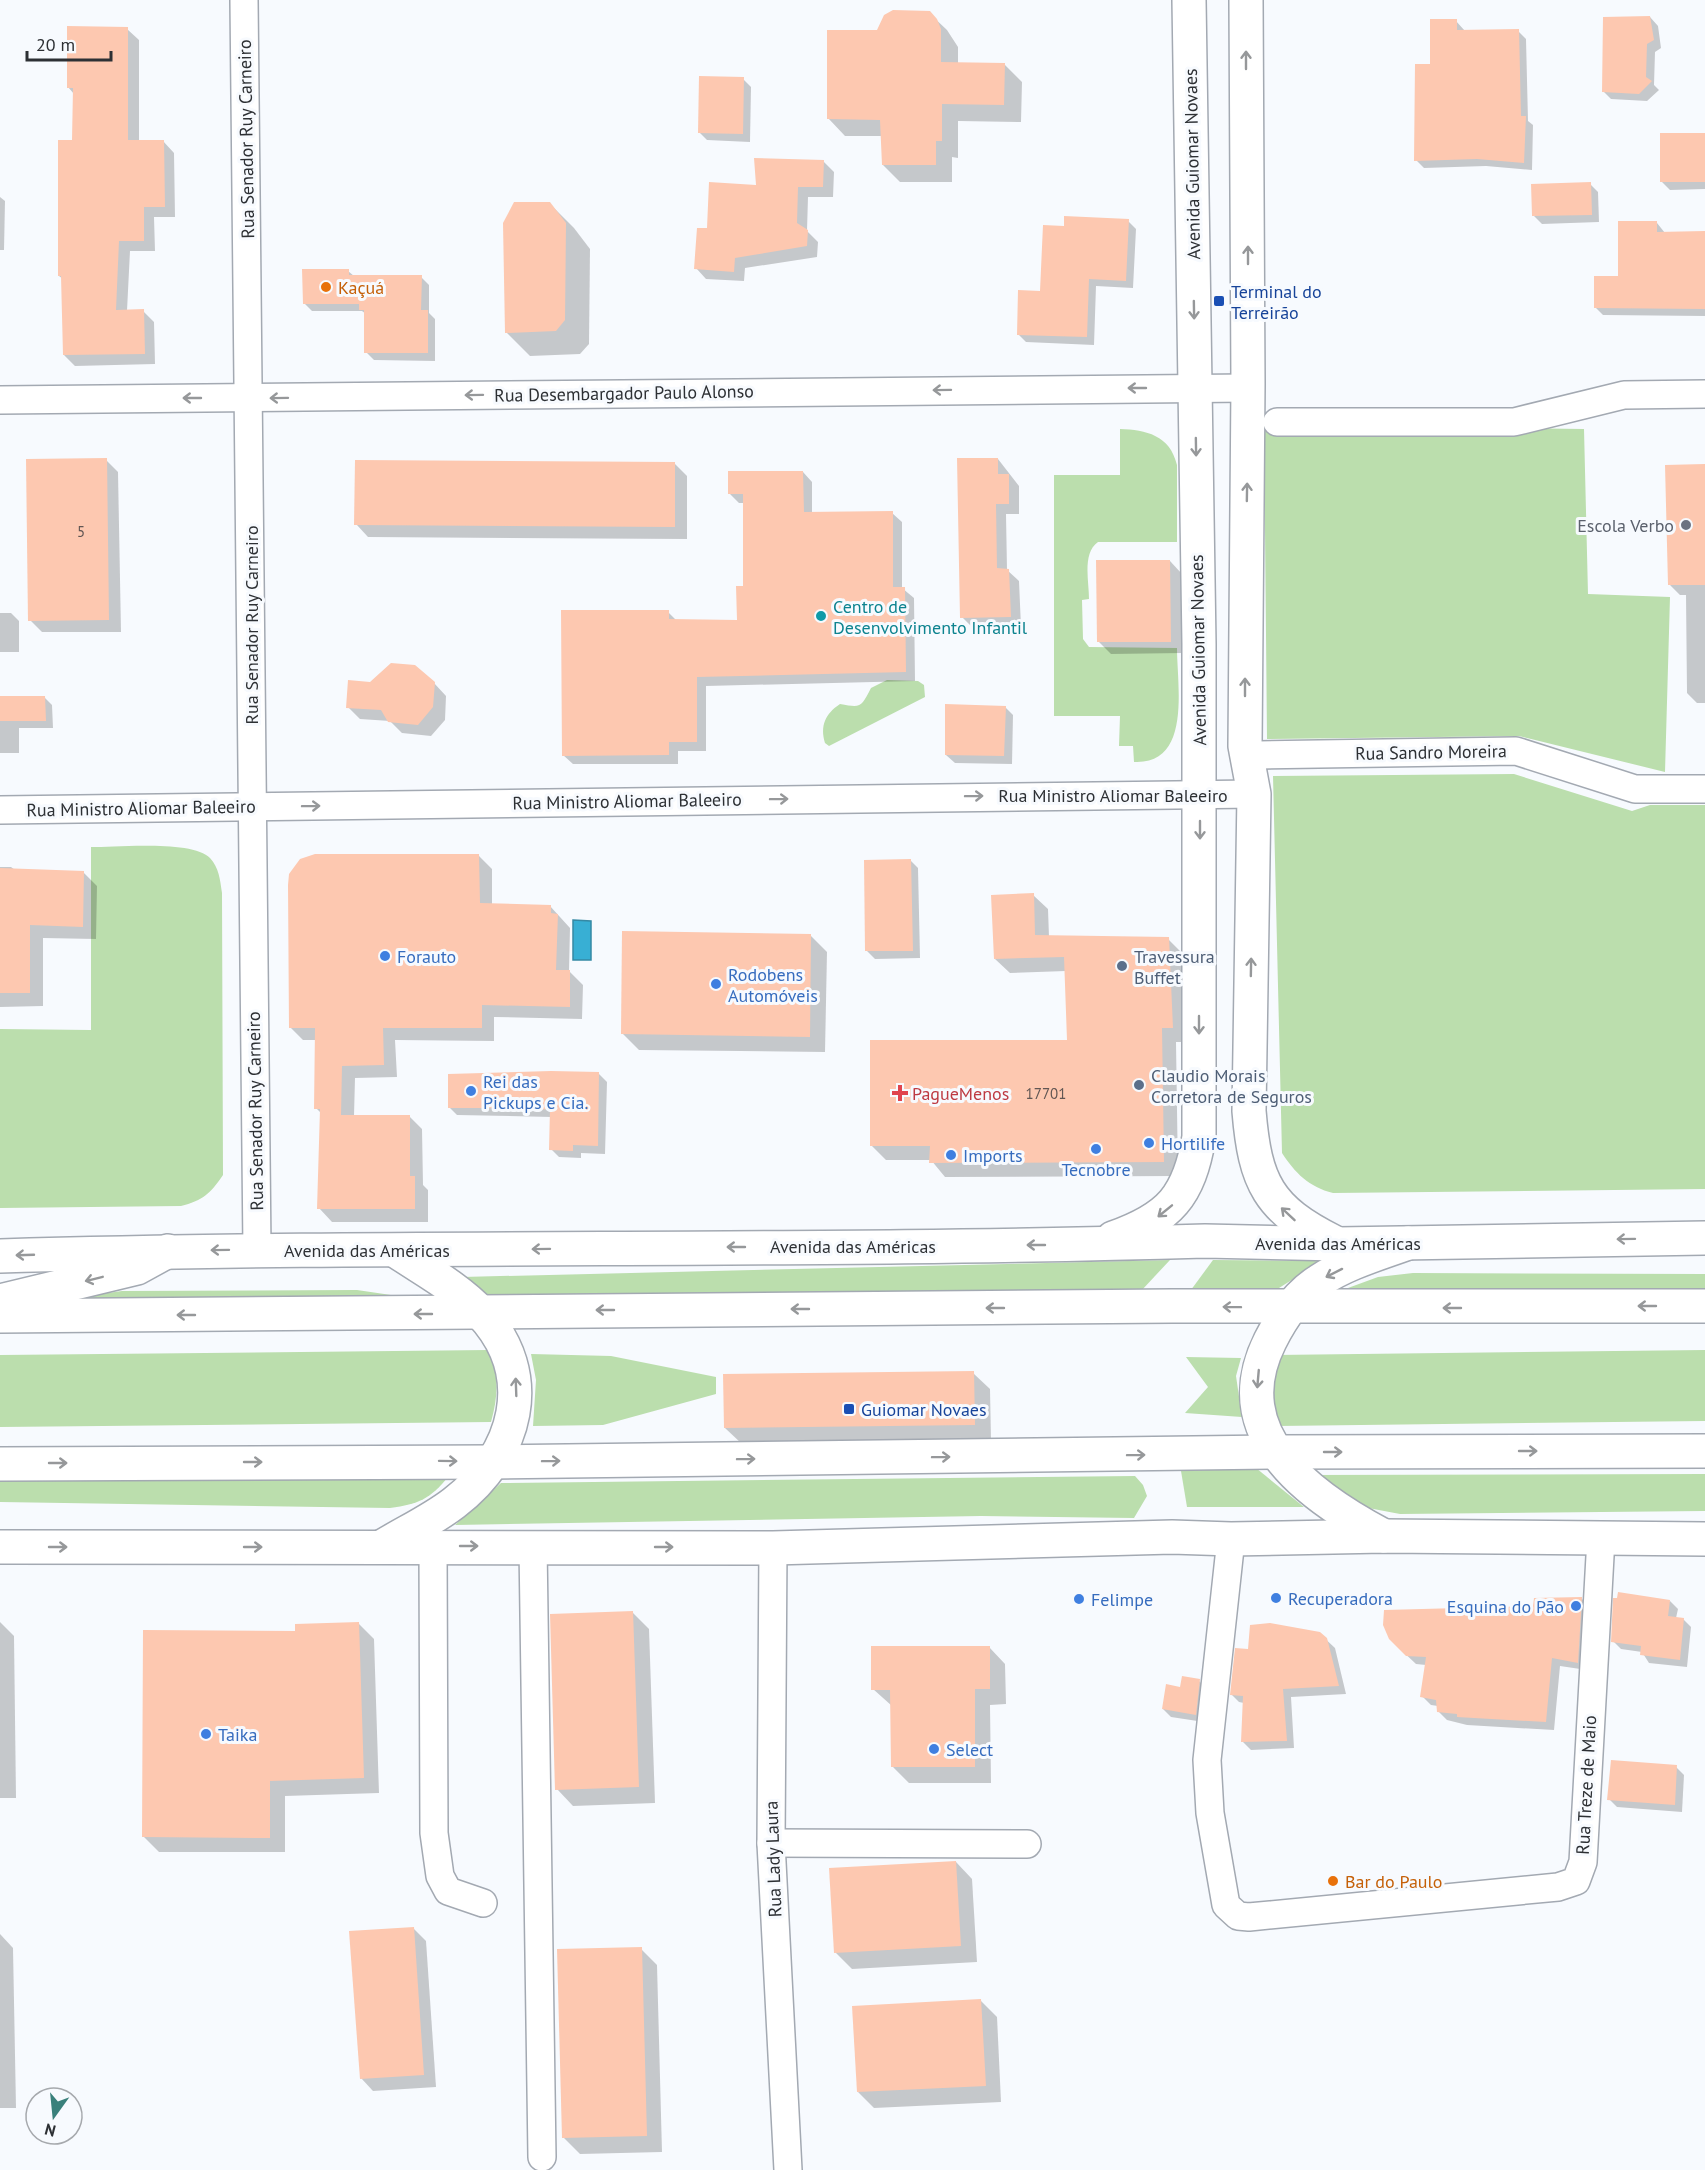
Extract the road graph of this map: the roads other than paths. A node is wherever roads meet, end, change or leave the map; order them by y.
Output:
1 (244, 0) edge
2 (1189, 0) edge
3 (1246, 0) edge
4 (1195, 388) junction
5 (1248, 388) junction
6 (1705, 394) edge
7 (250, 398) junction
8 (0, 400) edge
9 (1277, 422) dead end
10 (1259, 755) dead end
11 (1705, 789) edge
12 (1200, 793) junction
13 (1254, 794) junction
14 (253, 807) junction
15 (0, 810) edge
16 (1705, 1238) edge
17 (1095, 1244) junction
18 (1338, 1244) junction
19 (1408, 1244) junction
20 (257, 1250) junction
21 (168, 1251) junction
22 (396, 1251) junction
23 (0, 1256) edge
24 (0, 1301) edge
25 (1705, 1306) edge
26 (1291, 1308) junction
27 (481, 1313) junction
28 (0, 1316) edge
29 (1705, 1451) edge
30 (1275, 1452) junction
31 (493, 1461) junction
32 (0, 1464) edge
33 (1384, 1536) junction
34 (1601, 1538) junction
35 (1232, 1539) junction
36 (1705, 1539) edge
37 (383, 1546) junction
38 (434, 1546) junction
39 (533, 1546) junction
40 (0, 1547) edge
41 (773, 1548) junction
42 (771, 1843) junction
43 (1027, 1844) dead end
44 (483, 1904) dead end
45 (542, 2157) dead end
46 (789, 2170) edge

1 - 7 street, Rua Senador Ruy Carneiro
2 -> 4 main road, Avenida Guiomar Novaes
5 -> 3 main road
4 - 5 street, Rua Desembargador Paulo Alonso
4 -> 7 street, Rua Desembargador Paulo Alonso
4 -> 12 main road, Avenida Guiomar Novaes
13 -> 5 main road
6 - 9 street
7 -> 8 street, Rua Desembargador Paulo Alonso
7 - 14 street, Rua Senador Ruy Carneiro
10 - 11 street, Rua Sandro Moreira
12 - 13 street, Rua Ministro Aliomar Baleeiro
14 -> 12 street, Rua Ministro Aliomar Baleeiro
12 -> 17 main road, Avenida Guiomar Novaes
18 -> 13 main road
14 - 15 street, Rua Ministro Aliomar Baleeiro
14 - 20 street, Rua Senador Ruy Carneiro
16 -> 19 main road, Avenida das Américas
17 - 18 main road, Avenida das Américas
17 -> 22 main road, Avenida das Américas
18 - 19 main road, Avenida das Américas
19 -> 26 main road
20 -> 21 main road, Avenida das Américas
20 - 22 main road, Avenida das Américas
21 -> 23 main road, Avenida das Américas
21 -> 24 main road
22 - 27 main road
25 -> 26 main road
26 -> 27 main road
26 -> 30 main road
27 -> 28 main road
31 -> 27 main road
30 -> 29 main road
31 -> 30 main road
30 - 33 main road
32 -> 31 main road
31 - 37 main road
33 - 34 main road
33 - 35 main road
34 - 35 street, Rua Treze de Maio
34 - 36 main road
35 - 41 main road
37 - 38 main road
40 -> 37 main road
38 -> 39 main road
38 - 44 street
39 -> 41 main road
39 - 45 street
41 - 42 street, Rua Lady Laura
42 - 43 street
42 - 46 street, Rua Lady Laura

